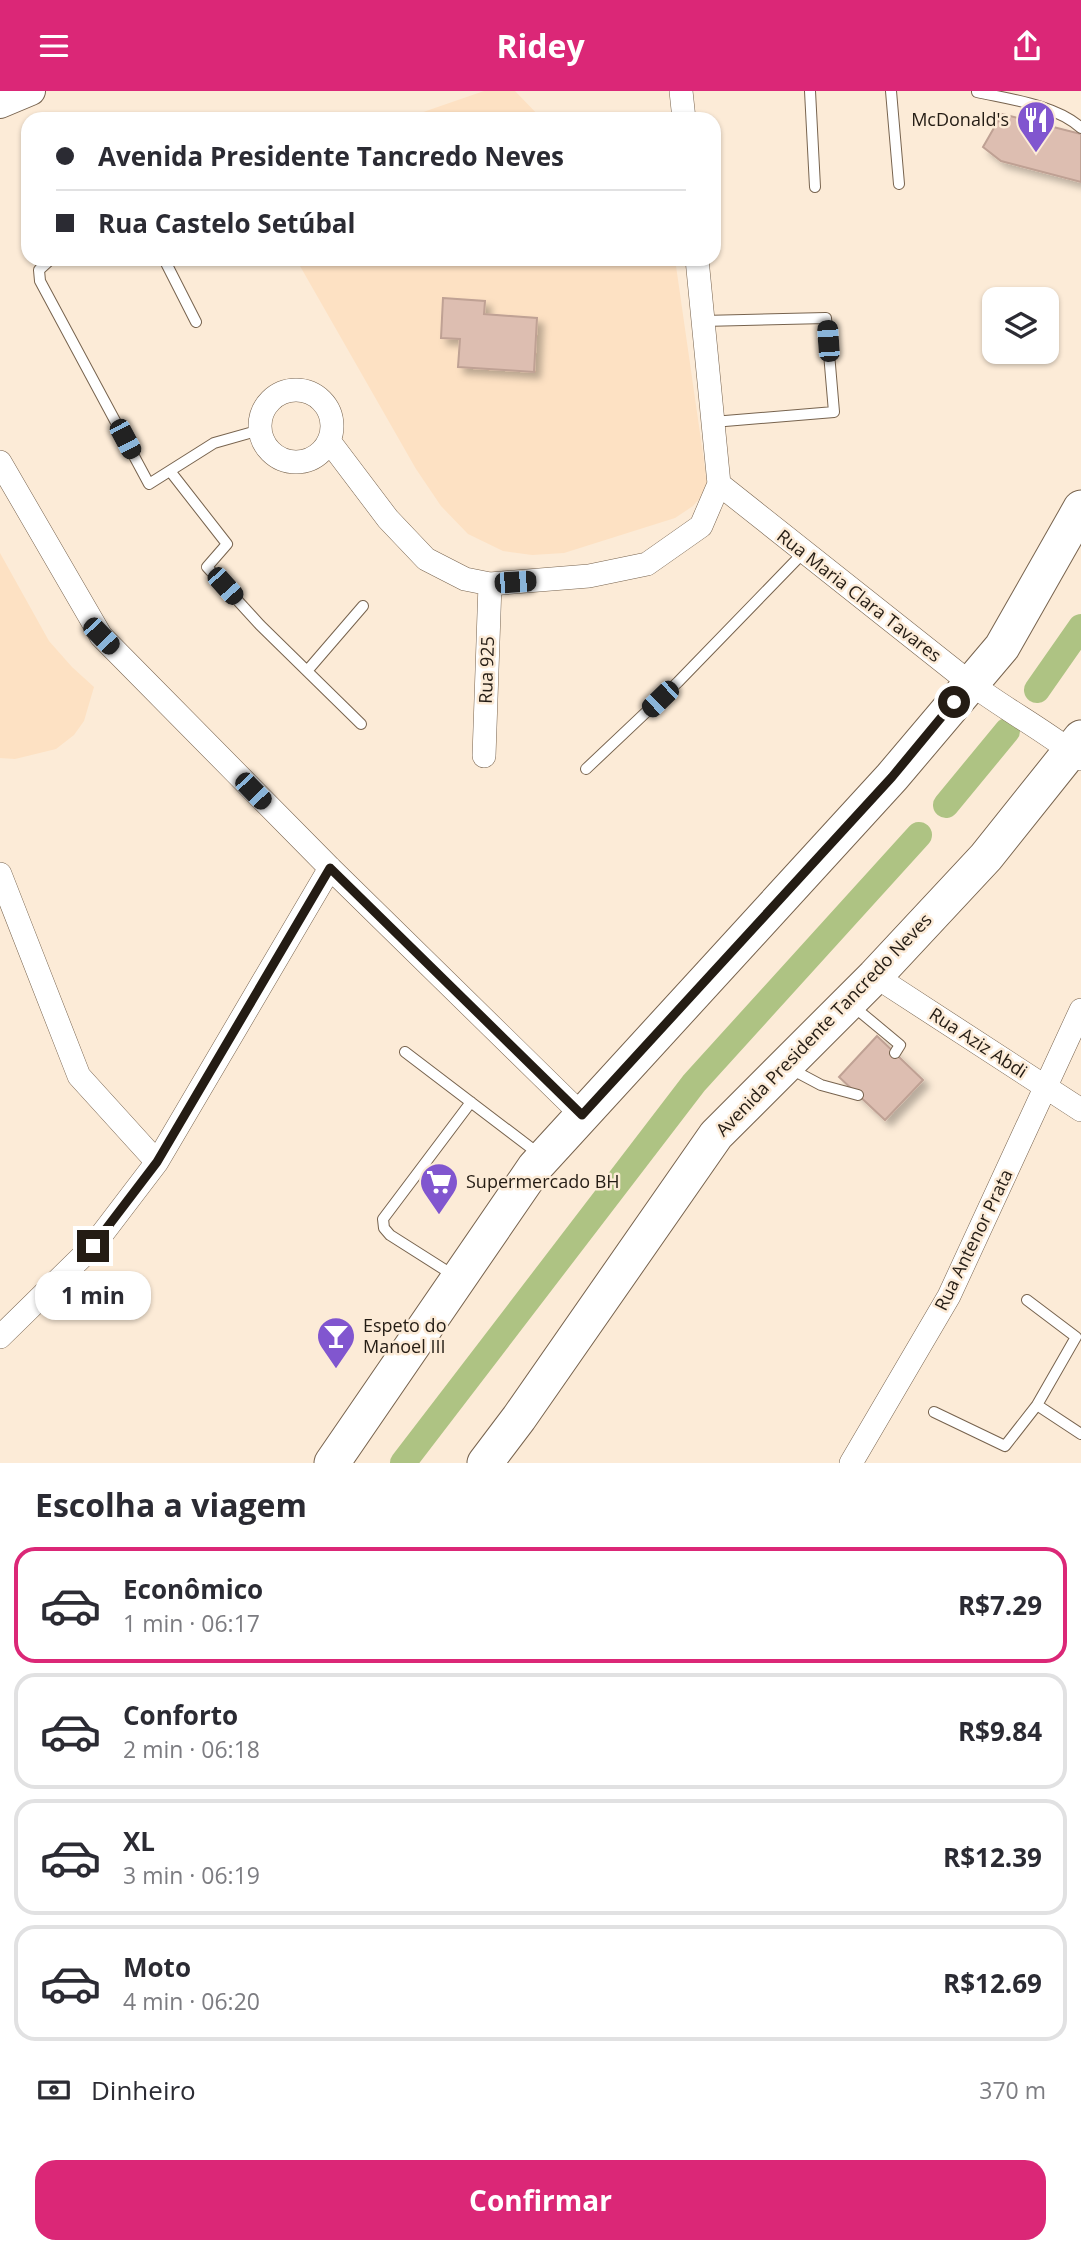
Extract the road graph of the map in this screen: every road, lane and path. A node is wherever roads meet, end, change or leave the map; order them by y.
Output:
1 (30, 91) edge
2 (681, 91) edge
3 (810, 91) edge
4 (891, 91) edge
5 (977, 92) edge
6 (0, 103) edge
7 (683, 112) edge
8 (1081, 128) edge
9 (899, 184) dead end
10 (815, 187) dead end
11 (43, 266) edge
12 (168, 266) edge
13 (698, 266) edge
14 (196, 321) dead end
15 (703, 321) junction
16 (713, 422) junction
17 (260, 430) junction
18 (329, 440) junction
19 (0, 462) edge
20 (170, 471) junction
21 (719, 484) junction
22 (1081, 508) edge
23 (804, 552) junction
24 (490, 584) junction
25 (363, 605) dead end
26 (307, 671) junction
27 (983, 693) junction
28 (361, 724) dead end
29 (1078, 749) edge
30 (484, 756) dead end
31 (586, 769) dead end
32 (330, 868) junction
33 (0, 874) edge
34 (875, 976) junction
35 (848, 1002) junction
36 (1081, 1010) edge
37 (405, 1052) dead end
38 (895, 1053) dead end
39 (785, 1066) junction
40 (1046, 1088) junction
41 (858, 1095) dead end
42 (471, 1102) junction
43 (1081, 1109) edge
44 (582, 1115) junction
45 (544, 1157) junction
46 (157, 1162) junction
47 (459, 1279) junction
48 (1027, 1300) dead end
49 (0, 1337) edge
50 (1037, 1405) junction
51 (934, 1412) dead end
52 (1081, 1434) edge
53 (332, 1463) edge
54 (485, 1463) edge
55 (851, 1463) edge

1 - 6 street
2 - 7 street
3 - 10 lane
4 - 9 lane
5 - 8 lane
11 - 20 lane
12 - 14 lane
13 - 15 street
15 - 16 street
15 - 16 lane
16 - 21 street
17 - 18 street
17 - 18 street
17 - 20 lane
18 - 24 street
19 - 32 street
20 - 26 lane
21 - 23 street, Rua Maria Clara Tavares
21 - 24 street
22 - 27 main road
23 - 27 street, Rua Maria Clara Tavares
23 - 31 lane
24 - 30 street, Rua 925
25 - 26 lane
26 - 28 lane
27 - 29 street, Rua Maria Clara Tavares
27 - 44 main road
29 - 34 main road, Avenida Presidente Tancredo Neves
32 - 44 street
32 - 46 street
33 - 46 street
34 - 35 main road, Avenida Presidente Tancredo Neves
34 - 40 street, Rua Aziz Abdi
35 - 38 lane
35 - 39 main road, Avenida Presidente Tancredo Neves
36 - 40 street, Rua Antenor Prata
37 - 42 lane
39 - 41 lane
39 - 54 main road, Avenida Presidente Tancredo Neves
40 - 43 street, Rua Aziz Abdi
40 - 55 street, Rua Antenor Prata
42 - 45 lane
42 - 47 lane
44 - 45 main road
45 - 47 main road
46 - 49 street
47 - 53 main road
48 - 50 lane
50 - 51 lane
50 - 52 lane

